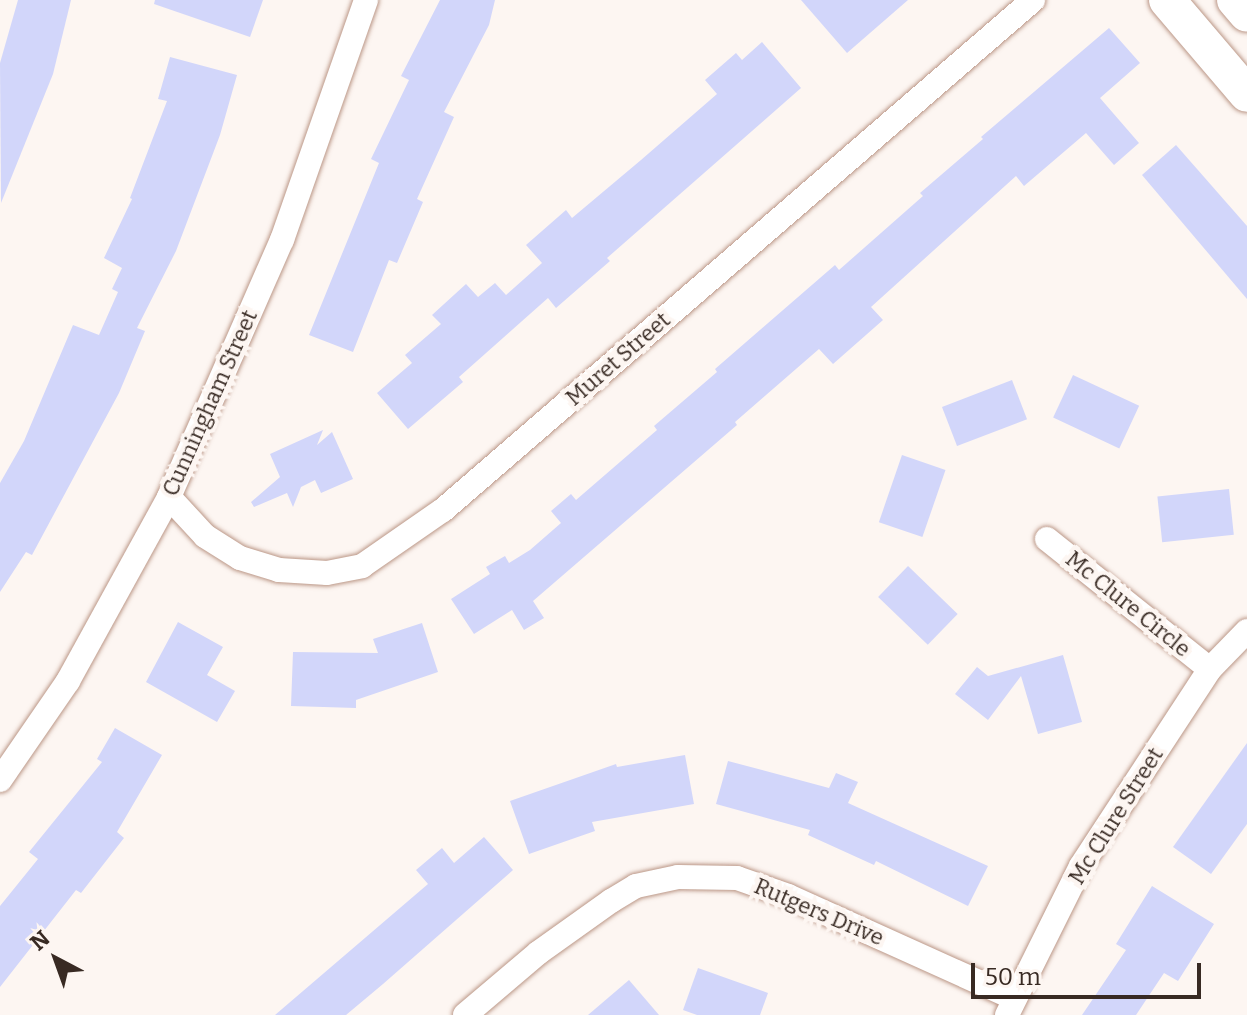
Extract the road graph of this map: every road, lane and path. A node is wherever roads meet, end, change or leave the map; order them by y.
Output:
1 (366, 0) edge
2 (1033, 0) edge
3 (1167, 0) edge
4 (1235, 0) edge
5 (1247, 14) edge
6 (1241, 74) edge
7 (169, 497) junction
8 (1047, 539) dead end
9 (1247, 631) edge
10 (1210, 669) junction
11 (0, 780) edge
12 (1010, 1006) edge
13 (465, 1015) edge

1 - 7 street, Cunningham Street
2 - 7 street, Muret Street
3 - 6 main road
4 - 5 main road
7 - 11 street, Cunningham Street
8 - 10 street, Mc Clure Circle
9 - 10 street, Mc Clure Street
10 - 12 street, Mc Clure Street
12 - 13 street, Rutgers Drive

